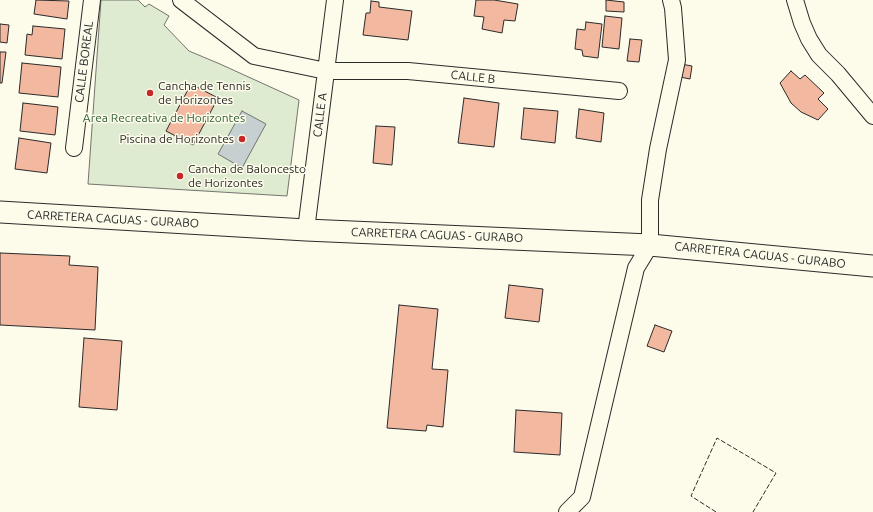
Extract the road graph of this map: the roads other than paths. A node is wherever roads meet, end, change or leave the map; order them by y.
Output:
1 (92, 0) edge
2 (181, 0) edge
3 (336, 0) edge
4 (670, 0) edge
5 (795, 0) edge
6 (326, 71) junction
7 (619, 91) dead end
8 (873, 116) edge
9 (74, 148) dead end
10 (0, 212) edge
11 (306, 230) junction
12 (650, 244) junction
13 (873, 266) edge
14 (567, 512) edge

1 - 9 street, CALLE BOREAL
2 - 6 street, CALLE B
3 - 6 street, CALLE A
4 - 12 street
5 - 8 street
6 - 7 street, CALLE B
6 - 11 street, CALLE A
10 - 11 main road, CARRETERA CAGUAS - GURABO
11 - 12 main road, CARRETERA CAGUAS - GURABO
12 - 13 main road, CARRETERA CAGUAS - GURABO
12 - 14 street

